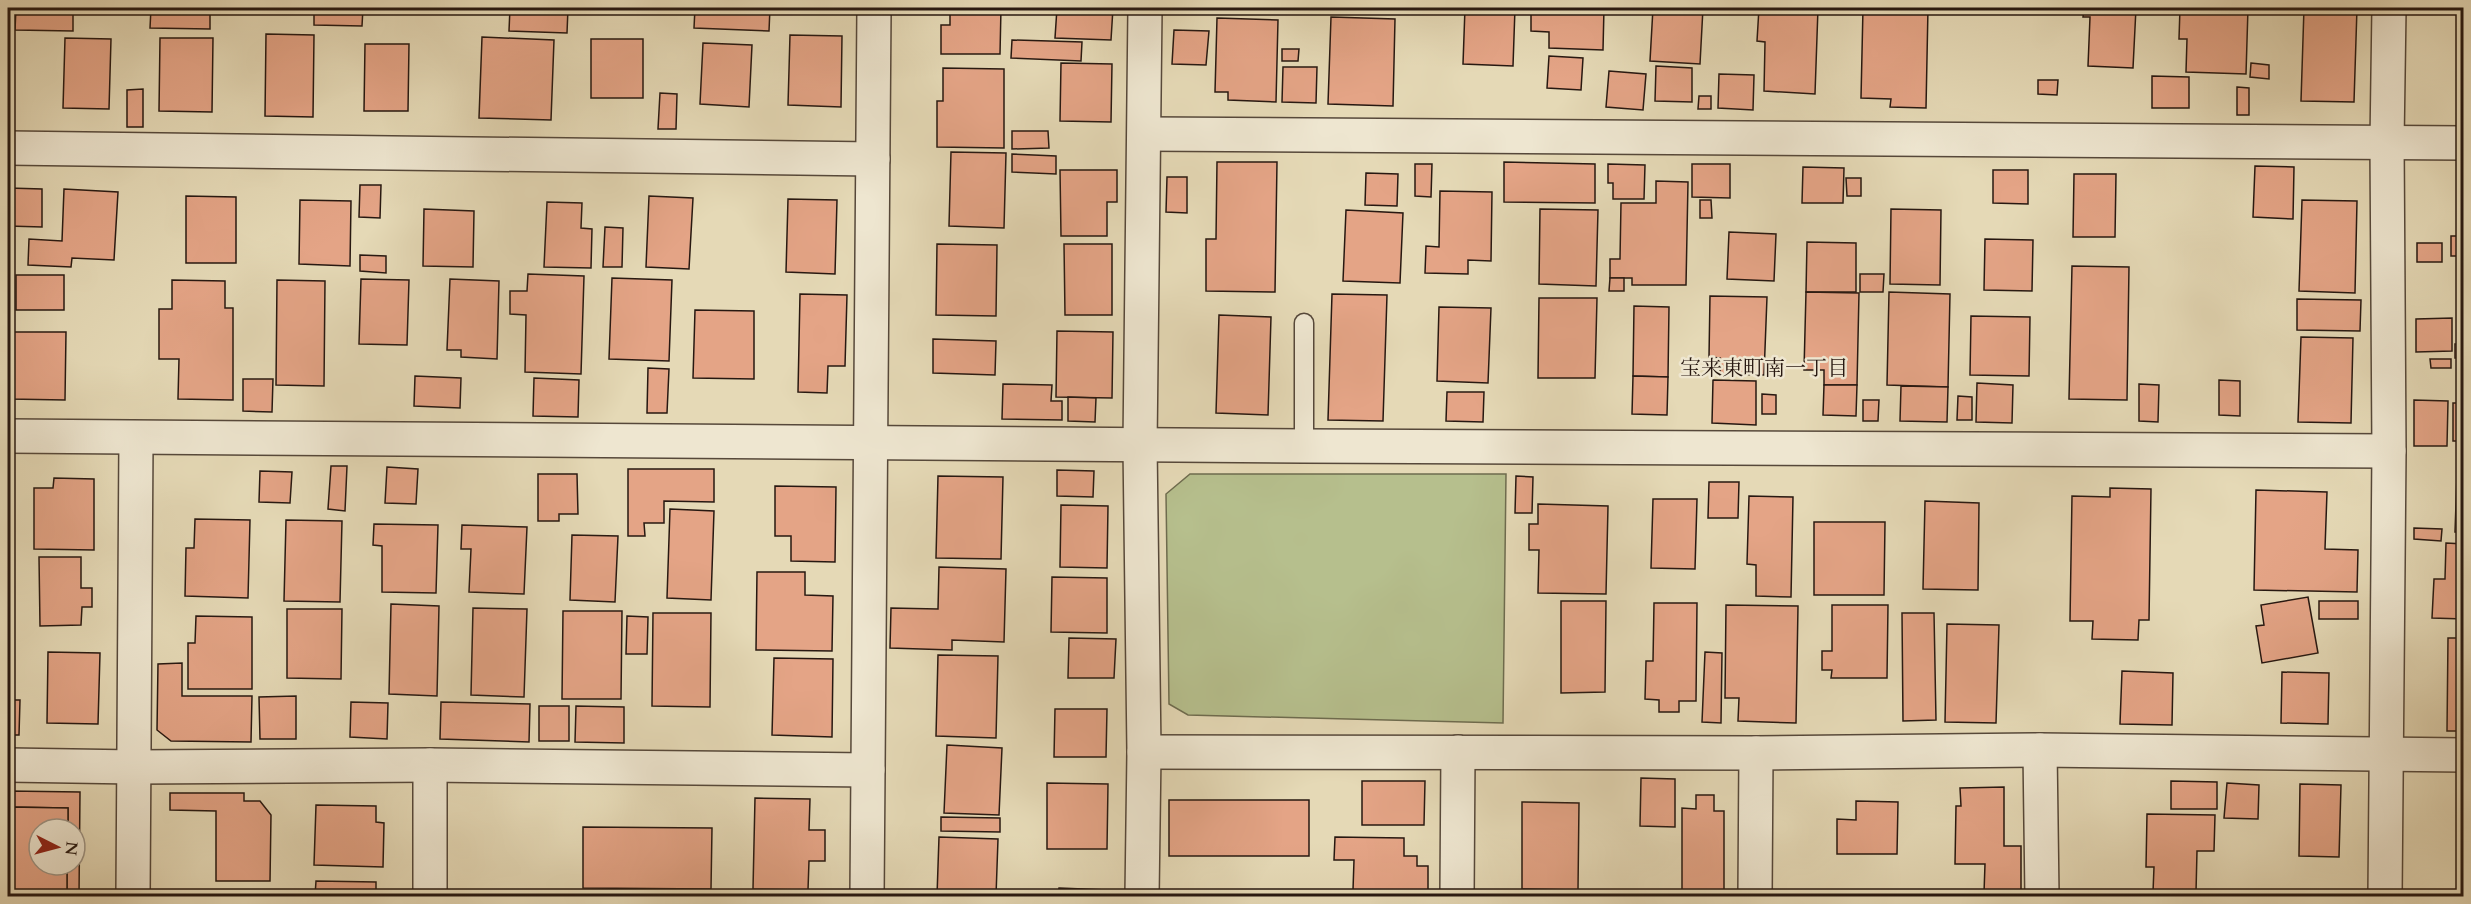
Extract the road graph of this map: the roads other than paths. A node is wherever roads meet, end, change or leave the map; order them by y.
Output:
1 (874, 8) edge
2 (1145, 8) edge
3 (2389, 8) edge
4 (1145, 134) junction
5 (2387, 142) junction
6 (2463, 143) edge
7 (8, 148) edge
8 (873, 159) junction
9 (1304, 323) dead end
10 (8, 436) edge
11 (136, 439) junction
12 (871, 442) junction
13 (1140, 445) junction
14 (1304, 446) junction
15 (2389, 451) junction
16 (2040, 750) junction
17 (1144, 752) junction
18 (1458, 752) junction
19 (1756, 753) junction
20 (2385, 755) junction
21 (2463, 755) edge
22 (8, 765) edge
23 (430, 765) junction
24 (135, 767) junction
25 (868, 770) junction
26 (133, 897) edge
27 (430, 897) edge
28 (867, 897) edge
29 (1142, 897) edge
30 (1457, 897) edge
31 (1755, 897) edge
32 (2042, 897) edge
33 (2385, 897) edge

1 - 8 street
2 - 4 street
3 - 5 street
4 - 5 street
4 - 13 street
5 - 6 street
5 - 15 street
7 - 8 street
8 - 12 street
9 - 14 lane
10 - 11 street
11 - 12 street
11 - 24 street
12 - 13 street
12 - 25 street
13 - 14 street
13 - 17 street
14 - 15 street
15 - 20 street
16 - 19 street
16 - 20 street
16 - 32 street
17 - 18 street
17 - 29 street
18 - 19 street
18 - 30 street
19 - 31 street
20 - 21 street
20 - 33 street
22 - 24 street
23 - 24 street
23 - 25 street
23 - 27 street
24 - 26 street
25 - 28 street

